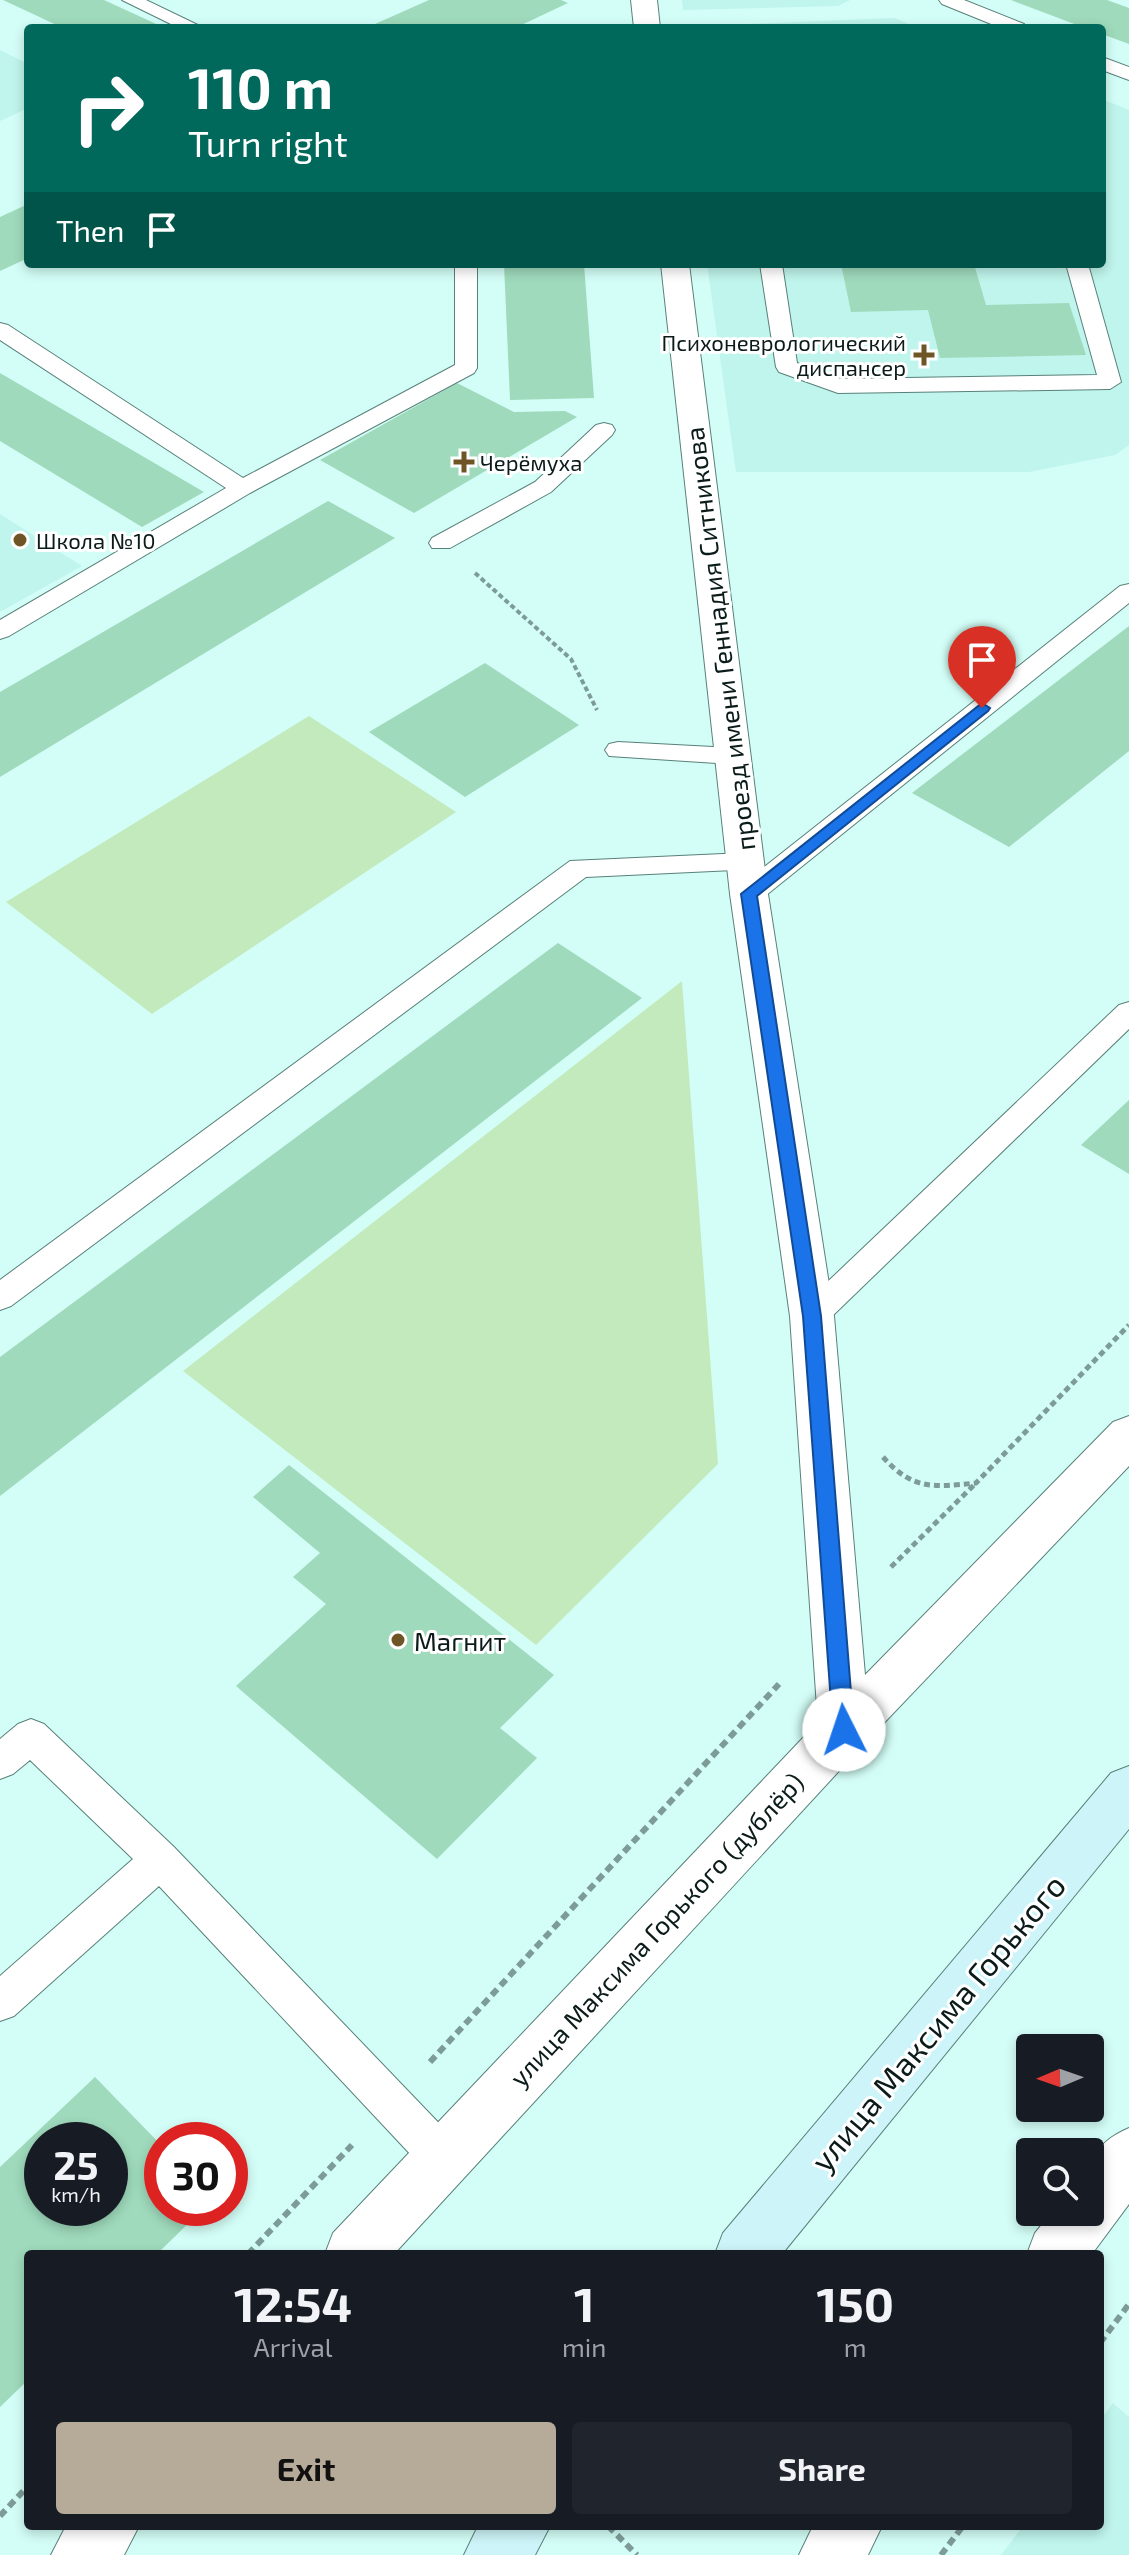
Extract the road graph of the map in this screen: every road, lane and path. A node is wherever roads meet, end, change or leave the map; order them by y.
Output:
1 (131, 0) edge
2 (644, 0) edge
3 (948, 0) edge
4 (186, 24) edge
5 (647, 24) edge
6 (1007, 24) edge
7 (1106, 65) edge
8 (1129, 74) edge
9 (466, 268) edge
10 (675, 268) edge
11 (772, 268) edge
12 (1078, 268) edge
13 (0, 330) edge
14 (604, 430) dead end
15 (242, 488) junction
16 (441, 543) joint
17 (1129, 591) edge
18 (0, 631) edge
19 (618, 750) joint
20 (732, 756) junction
21 (747, 878) junction
22 (1129, 1012) edge
23 (0, 1297) edge
24 (812, 1316) junction
25 (1129, 1325) edge
26 (1129, 1435) edge
27 (877, 1451) dead end
28 (976, 1483) junction
29 (836, 1623) junction
30 (844, 1730) junction
31 (0, 1762) edge
32 (1129, 1790) edge
33 (160, 1860) junction
34 (0, 2002) edge
35 (391, 2104) junction
36 (442, 2157) junction
37 (1129, 2157) edge
38 (1104, 2190) edge
39 (1077, 2226) edge
40 (252, 2250) edge
41 (358, 2250) edge
42 (747, 2250) edge
43 (1059, 2250) edge
44 (1129, 2304) edge
45 (1104, 2338) edge
46 (24, 2490) edge
47 (0, 2516) edge
48 (104, 2530) edge
49 (516, 2530) edge
50 (612, 2530) edge
51 (848, 2530) edge
52 (960, 2530) edge
53 (82, 2555) edge
54 (495, 2555) edge
55 (637, 2555) edge
56 (830, 2555) edge
57 (941, 2555) edge

1 - 4 lane
2 - 5 street
3 - 6 lane
7 - 8 lane
9 - 15 lane
10 - 20 street, проезд имени Геннадия Ситникова
11 - 12 lane
13 - 15 lane
14 - 16 lane
15 - 18 lane
16 - 19 path
17 - 21 lane
19 - 20 lane
20 - 21 street, проезд имени Геннадия Ситникова
21 - 23 lane
21 - 24 street, проезд имени Геннадия Ситникова
22 - 24 lane
24 - 29 street, проезд имени Геннадия Ситникова
25 - 28 path
26 - 30 street, улица Максима Горького (дублёр)
27 - 28 path
28 - 29 path
29 - 30 street, проезд имени Геннадия Ситникова
29 - 35 path
30 - 36 street, улица Максима Горького (дублёр)
31 - 33 lane
32 - 42 street, улица Максима Горького
33 - 34 lane
33 - 35 lane
35 - 36 lane
35 - 40 path
36 - 41 street, улица Максима Горького (дублёр)
37 - 38 street
39 - 43 street
44 - 45 path
46 - 47 path
48 - 53 street
49 - 54 street
50 - 55 path
51 - 56 street
52 - 57 path

